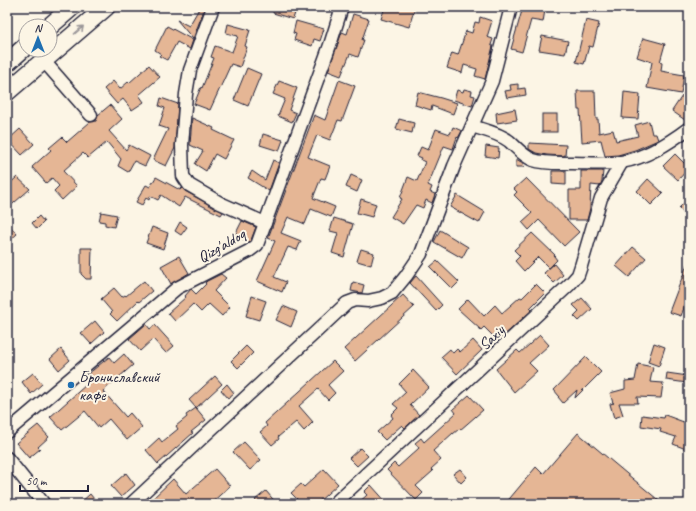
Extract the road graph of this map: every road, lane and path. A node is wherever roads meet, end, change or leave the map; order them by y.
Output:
1 (72, 7) edge
2 (106, 7) edge
3 (213, 7) edge
4 (342, 7) edge
5 (511, 7) edge
6 (58, 19) edge
7 (58, 47) edge
8 (18, 53) edge
9 (45, 58) edge
10 (43, 60) junction
11 (7, 62) edge
12 (7, 92) edge
13 (91, 115) dead end
14 (472, 126) junction
15 (689, 128) edge
16 (622, 162) junction
17 (265, 223) junction
18 (7, 432) edge
19 (7, 458) edge
20 (44, 504) edge
21 (131, 504) edge
22 (334, 504) edge

1 - 6 highway
7 -> 2 highway
3 - 17 street
4 - 17 street, Qizg'aldoq
5 - 14 street
8 - 11 highway
9 - 10 highway
10 - 12 highway
10 - 13 street
14 - 16 street
14 - 21 street
15 - 16 street
16 - 22 street, Saxiy
17 - 18 street, Qizg'aldoq
19 - 20 street

